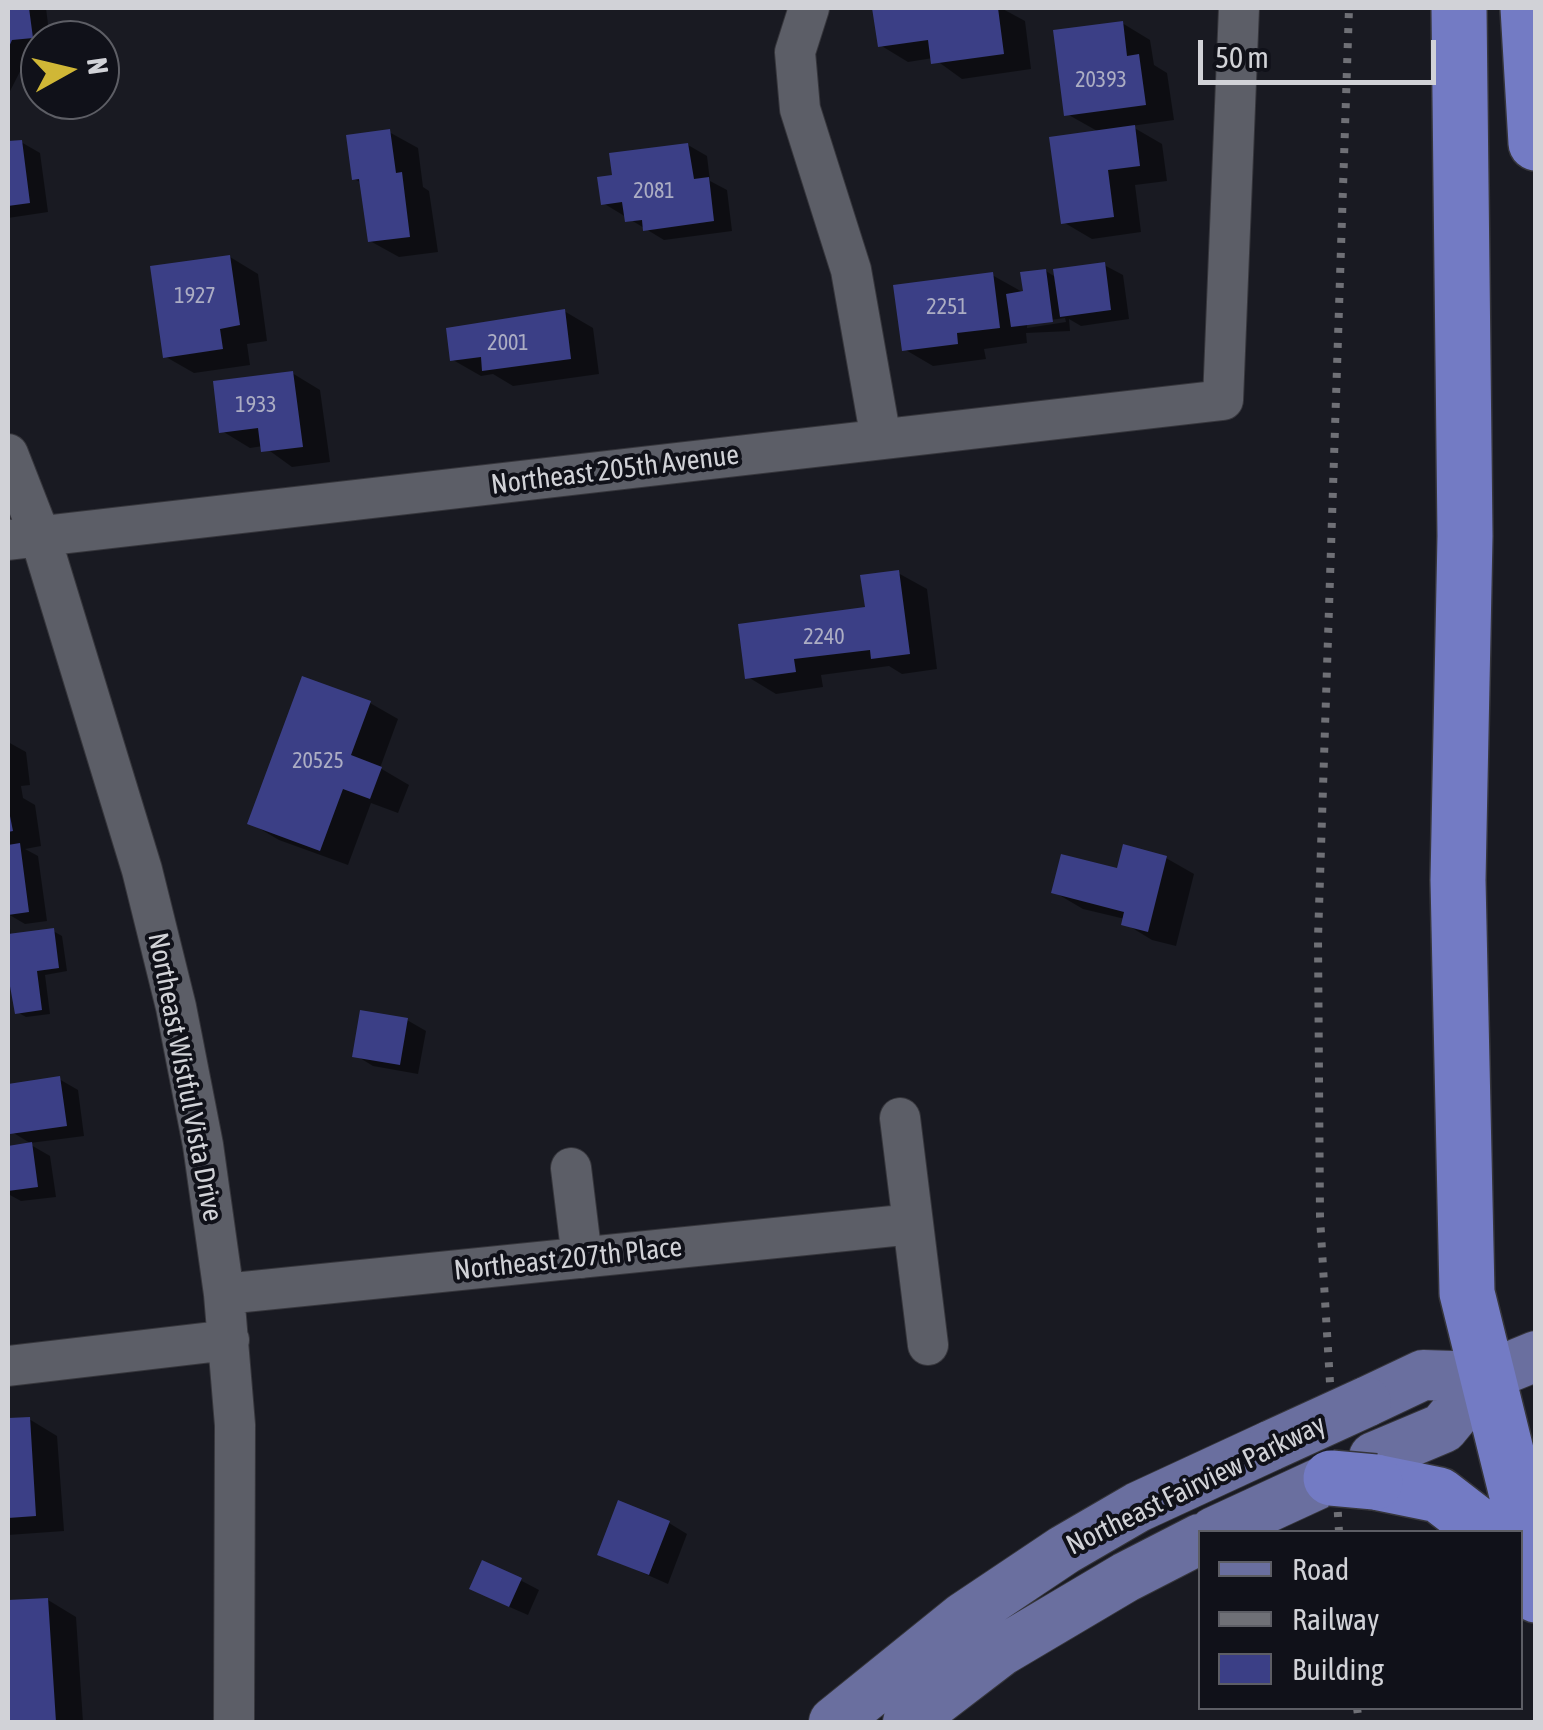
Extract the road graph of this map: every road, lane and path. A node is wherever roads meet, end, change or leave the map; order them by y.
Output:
1 (808, 8) edge
2 (1239, 8) edge
3 (1459, 8) edge
4 (1528, 8) edge
5 (1536, 143) edge
6 (881, 440) junction
7 (8, 454) edge
8 (24, 538) edge
9 (900, 1118) dead end
10 (571, 1168) dead end
11 (913, 1224) junction
12 (582, 1258) junction
13 (224, 1294) junction
14 (228, 1340) junction
15 (928, 1345) dead end
16 (1536, 1356) edge
17 (8, 1366) edge
18 (1485, 1376) junction
19 (1360, 1472) junction
20 (1218, 1530) edge
21 (1484, 1530) edge
22 (1198, 1540) edge
23 (1523, 1585) edge
24 (1536, 1595) edge
25 (1536, 1609) edge
26 (234, 1722) edge
27 (834, 1722) edge
28 (908, 1722) edge

1 - 6 street
2 - 6 street, Northeast 205th Avenue
3 - 18 highway
4 - 5 highway
6 - 8 street, Northeast 205th Avenue
7 - 8 street, Northeast Wistful Vista Drive
8 - 13 street, Northeast Wistful Vista Drive
9 - 11 street
10 - 12 street
11 - 12 street, Northeast 207th Place
11 - 15 street
12 - 13 street, Northeast 207th Place
13 - 14 street, Northeast Wistful Vista Drive
14 - 17 street
14 - 26 street, Northeast Wistful Vista Drive
16 - 18 main road, Northeast Fairview Parkway
18 - 19 main road, Northeast Fairview Parkway
18 - 24 highway
18 - 27 main road, Northeast Fairview Parkway, bridge
19 - 20 main road, Northeast Fairview Parkway
19 - 21 highway
22 - 28 main road, Northeast Fairview Parkway
23 - 25 highway

